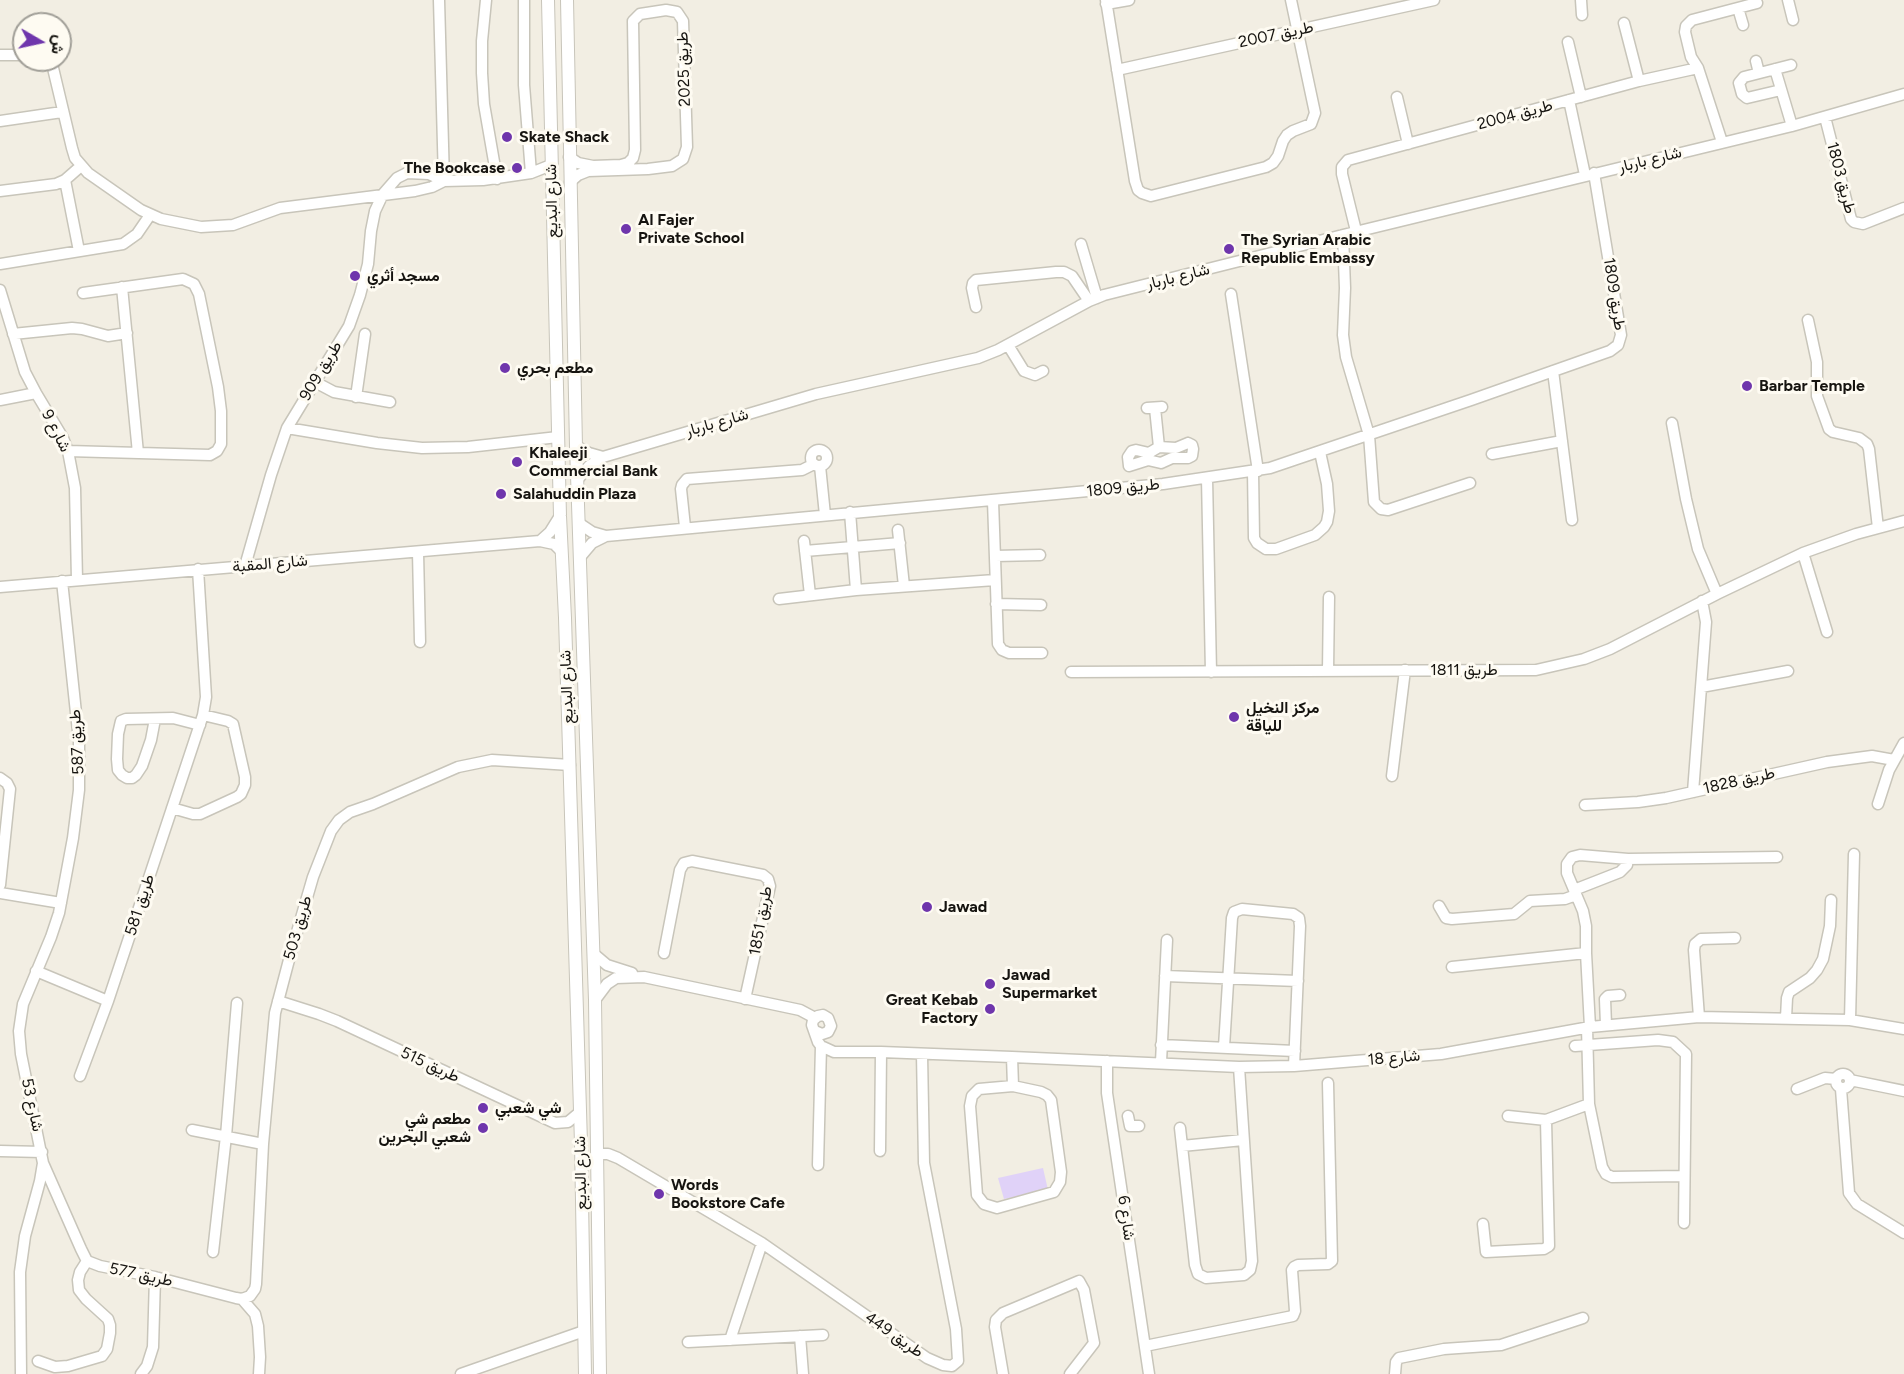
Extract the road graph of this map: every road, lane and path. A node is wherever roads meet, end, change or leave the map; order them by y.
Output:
1 (439, 0) edge
2 (486, 0) edge
3 (524, 0) edge
4 (548, 0) edge
5 (567, 0) edge
6 (1130, 0) edge
7 (1291, 0) edge
8 (1434, 0) edge
9 (1581, 0) edge
10 (1788, 0) edge
11 (1106, 2) edge
12 (1757, 3) dead end
13 (1738, 8) junction
14 (1582, 15) dead end
15 (1793, 20) dead end
16 (1624, 23) dead end
17 (1743, 25) dead end
18 (1297, 30) junction
19 (1568, 42) dead end
20 (1756, 61) dead end
21 (1791, 64) dead end
22 (1698, 68) junction
23 (1774, 69) junction
24 (1117, 70) junction
25 (54, 72) edge
26 (1759, 73) junction
27 (1639, 81) junction
28 (1781, 90) junction
29 (1904, 94) edge
30 (1397, 97) dead end
31 (1581, 97) junction
32 (1569, 100) junction
33 (62, 112) junction
34 (1825, 117) junction
35 (0, 121) edge
36 (1792, 126) junction
37 (1722, 142) junction
38 (1408, 144) junction
39 (635, 150) junction
40 (569, 157) junction
41 (551, 165) junction
42 (81, 166) junction
43 (648, 169) junction
44 (531, 173) junction
45 (1590, 174) junction
46 (497, 179) junction
47 (65, 180) junction
48 (444, 181) junction
49 (570, 182) junction
50 (0, 191) edge
51 (383, 194) junction
52 (1904, 208) edge
53 (150, 215) junction
54 (1356, 231) junction
55 (1343, 235) junction
56 (1080, 244) dead end
57 (79, 251) junction
58 (0, 264) edge
59 (122, 287) junction
60 (0, 290) edge
61 (83, 293) dead end
62 (1231, 294) dead end
63 (1093, 299) junction
64 (976, 307) dead end
65 (4, 317) edge
66 (1808, 320) dead end
67 (127, 333) junction
68 (13, 334) junction
69 (365, 334) dead end
70 (1008, 345) junction
71 (1043, 371) dead end
72 (1553, 371) junction
73 (315, 382) junction
74 (36, 393) junction
75 (356, 397) junction
76 (0, 400) edge
77 (390, 402) dead end
78 (1155, 408) dead end
79 (1672, 423) dead end
80 (288, 428) junction
81 (1369, 435) junction
82 (558, 437) junction
83 (1562, 441) junction
84 (576, 446) junction
85 (1159, 447) junction
86 (68, 451) junction
87 (1320, 452) junction
88 (138, 453) junction
89 (1492, 454) dead end
90 (603, 457) junction
91 (1148, 457) junction
92 (1161, 463) junction
93 (1255, 471) junction
94 (1130, 472) dead end
95 (1207, 478) junction
96 (578, 480) junction
97 (1470, 483) dead end
98 (1163, 484) junction
99 (993, 501) junction
100 (850, 512) junction
101 (825, 515) junction
102 (560, 516) junction
103 (1572, 520) dead end
104 (1904, 521) edge
105 (580, 524) junction
106 (685, 527) junction
107 (1878, 528) junction
108 (898, 530) dead end
109 (606, 536) junction
110 (540, 541) junction
111 (900, 543) junction
112 (853, 547) junction
113 (561, 551) junction
114 (418, 552) junction
115 (1803, 553) junction
116 (1040, 555) dead end
117 (581, 556) junction
118 (995, 556) junction
119 (245, 566) junction
120 (198, 569) junction
121 (77, 580) junction
122 (995, 580) junction
123 (62, 581) junction
124 (904, 586) junction
125 (0, 587) edge
126 (856, 590) junction
127 (1717, 594) junction
128 (810, 595) junction
129 (1329, 597) dead end
130 (779, 599) dead end
131 (1702, 602) junction
132 (996, 604) junction
133 (1041, 605) dead end
134 (583, 617) junction
135 (565, 618) junction
136 (1827, 632) dead end
137 (420, 642) dead end
138 (1042, 653) dead end
139 (1405, 670) junction
140 (1328, 671) junction
141 (1788, 671) dead end
142 (1071, 672) dead end
143 (1211, 672) junction
144 (1701, 687) junction
145 (155, 719) junction
146 (202, 720) junction
147 (1904, 743) edge
148 (1894, 760) junction
149 (570, 765) junction
150 (1392, 776) dead end
151 (0, 778) edge
152 (1693, 792) junction
153 (1878, 804) dead end
154 (1585, 805) dead end
155 (172, 808) junction
156 (1854, 854) dead end
157 (1777, 857) dead end
158 (1628, 859) junction
159 (0, 885) edge
160 (0, 893) edge
161 (1575, 893) junction
162 (1831, 900) dead end
163 (61, 903) junction
164 (1439, 906) dead end
165 (1736, 938) dead end
166 (1167, 940) dead end
167 (664, 953) dead end
168 (1586, 953) junction
169 (594, 954) junction
170 (1452, 967) dead end
171 (36, 971) junction
172 (1165, 976) junction
173 (644, 978) junction
174 (1228, 978) junction
175 (1298, 981) junction
176 (1620, 995) dead end
177 (745, 999) junction
178 (595, 1000) junction
179 (108, 1001) junction
180 (278, 1001) junction
181 (237, 1003) dead end
182 (1699, 1017) junction
183 (1786, 1018) junction
184 (1850, 1020) junction
185 (814, 1025) junction
186 (1606, 1025) junction
187 (1589, 1027) junction
188 (1904, 1029) edge
189 (828, 1032) junction
190 (1161, 1044) junction
191 (1588, 1045) junction
192 (821, 1046) junction
193 (1224, 1047) junction
194 (1575, 1047) dead end
195 (1295, 1051) junction
196 (841, 1052) junction
197 (880, 1052) junction
198 (922, 1054) junction
199 (1012, 1057) junction
200 (1107, 1061) junction
201 (1161, 1062) junction
202 (1294, 1066) junction
203 (1239, 1067) junction
204 (80, 1076) dead end
205 (1328, 1083) dead end
206 (1838, 1084) junction
207 (1013, 1086) junction
208 (1797, 1089) dead end
209 (1904, 1091) edge
210 (1589, 1104) junction
211 (580, 1112) junction
212 (1508, 1116) dead end
213 (1546, 1120) junction
214 (1132, 1123) dead end
215 (1180, 1128) dead end
216 (1113, 1129) junction
217 (192, 1130) dead end
218 (226, 1136) junction
219 (1243, 1140) junction
220 (263, 1144) junction
221 (1182, 1146) junction
222 (0, 1151) edge
223 (880, 1151) dead end
224 (598, 1154) junction
225 (42, 1157) junction
226 (818, 1165) dead end
227 (1684, 1176) junction
228 (1684, 1223) dead end
229 (1483, 1224) dead end
230 (1904, 1233) edge
231 (762, 1244) junction
232 (213, 1252) dead end
233 (87, 1261) junction
234 (155, 1277) junction
235 (242, 1299) junction
236 (1583, 1318) dead end
237 (584, 1331) junction
238 (823, 1335) dead end
239 (800, 1336) junction
240 (730, 1340) junction
241 (688, 1342) dead end
242 (1145, 1346) junction
243 (38, 1360) dead end
244 (21, 1374) edge
245 (141, 1374) edge
246 (259, 1374) edge
247 (461, 1374) edge
248 (585, 1374) edge
249 (600, 1374) edge
250 (803, 1374) edge
251 (1003, 1374) edge
252 (1070, 1374) edge
253 (1149, 1374) edge
254 (1395, 1374) edge

1 - 48 street
2 - 46 street
3 - 44 street
4 - 41 main road, شارع البديع
5 - 40 main road, شارع البديع
6 - 11 street
7 - 18 street
8 - 18 street, طريق 2007
9 - 14 street
10 - 15 street
11 - 24 street
12 - 13 street
13 - 17 street
13 - 22 street
16 - 27 street
18 - 24 street, طريق 2007
18 - 24 street
19 - 31 street
20 - 26 street
21 - 23 street
22 - 27 street, طريق 2004
22 - 37 street
23 - 26 street
23 - 28 street
25 - 33 street
26 - 28 street
27 - 31 street, طريق 2004
28 - 36 street
29 - 34 street, شارع باربار
30 - 38 street
31 - 32 street, طريق 2004
32 - 38 street, طريق 2004
32 - 45 street, طريق 1809
33 - 35 street
33 - 42 street
34 - 36 street, شارع باربار
34 - 52 street, طريق 1803
36 - 37 street, شارع باربار
37 - 45 street, شارع باربار
38 - 54 street, طريق 2004
39 - 40 street
39 - 43 street
39 - 43 street, طريق 2025
40 - 49 main road, شارع البديع
41 - 44 street
41 - 82 main road, شارع البديع
42 - 47 street
42 - 53 street
43 - 49 street, طريق 2025
44 - 46 street
45 - 54 street, شارع باربار
45 - 72 street, طريق 1809
46 - 48 street
47 - 50 street
47 - 57 street
48 - 51 street
48 - 51 street, طريق 909
49 - 84 main road, شارع البديع
51 - 53 street
51 - 73 street, طريق 909
53 - 57 street
54 - 55 street, شارع باربار
55 - 63 street, شارع باربار
55 - 81 street
56 - 63 street
57 - 58 street
59 - 61 street
59 - 67 street
59 - 88 street
60 - 65 street, شارع 9
62 - 93 street
63 - 64 street
63 - 70 street, شارع باربار
65 - 68 street, شارع 9
66 - 107 street
67 - 68 street
67 - 88 street
68 - 74 street, شارع 9
69 - 75 street
70 - 71 street
70 - 90 street, شارع باربار
72 - 81 street, طريق 1809
72 - 83 street
73 - 75 street
73 - 80 street, طريق 909
74 - 76 street
74 - 86 street, شارع 9
75 - 77 street
78 - 85 street
79 - 127 street
80 - 82 street
80 - 119 street, طريق 909
81 - 87 street, طريق 1809
81 - 97 street
82 - 102 main road, شارع البديع
83 - 89 street
83 - 103 street
84 - 90 street
84 - 96 main road, شارع البديع
85 - 91 street
85 - 92 street
86 - 88 street
86 - 121 street, شارع 9
87 - 93 street, طريق 1809
87 - 93 street
90 - 96 street, شارع باربار
91 - 92 street
91 - 94 street
92 - 98 street
93 - 95 street, طريق 1809
95 - 98 street, طريق 1809
95 - 143 street
96 - 105 main road, شارع البديع
98 - 99 street, طريق 1809
99 - 100 street, طريق 1809
99 - 118 street
100 - 101 street, طريق 1809
100 - 112 street
101 - 106 street, طريق 1809
101 - 106 street
102 - 110 street
102 - 113 main road, شارع البديع
104 - 107 street, طريق 1811
105 - 109 street
105 - 117 main road, شارع البديع
106 - 109 street, طريق 1809
107 - 115 street, طريق 1811
108 - 111 street
109 - 117 street
110 - 113 street
110 - 114 street, شارع المقبة
111 - 112 street
111 - 124 street
112 - 126 street
112 - 128 street
113 - 135 main road, شارع البديع
114 - 119 street, شارع المقبة
114 - 137 street
115 - 127 street, طريق 1811
115 - 136 street
116 - 118 street
117 - 134 main road, شارع البديع
118 - 122 street
119 - 120 street, شارع المقبة
120 - 121 street, شارع المقبة
120 - 146 street, طريق 581
121 - 123 street, شارع المقبة
122 - 124 street
122 - 132 street
123 - 125 street, شارع المقبة
123 - 163 street, طريق 587
124 - 126 street
126 - 128 street
127 - 131 street, طريق 1811
128 - 130 street
129 - 140 street
131 - 139 street, طريق 1811
131 - 144 street
132 - 133 street
132 - 138 street
134 - 135 main road
134 - 169 main road, شارع البديع
135 - 149 main road, شارع البديع
139 - 140 street, طريق 1811
139 - 150 street
140 - 143 street, طريق 1811
141 - 144 street
142 - 143 street, طريق 1811
144 - 152 street
145 - 145 street
145 - 146 street
146 - 155 street, طريق 581
146 - 155 street
147 - 148 street
148 - 152 street, طريق 1828
148 - 153 street
149 - 180 street, طريق 503
149 - 211 main road, شارع البديع
151 - 159 street
152 - 154 street, طريق 1828
155 - 179 street, طريق 581
156 - 184 street
157 - 158 street
158 - 161 street
158 - 161 street
160 - 163 street
161 - 164 street
161 - 168 street
162 - 183 street
163 - 171 street, شارع 53
165 - 182 street
166 - 172 street
167 - 177 street, طريق 1851
168 - 170 street
168 - 187 street
169 - 173 street
169 - 178 main road, شارع البديع
171 - 179 street
171 - 225 street, شارع 53
172 - 174 street
172 - 190 street
173 - 177 street
173 - 178 street
174 - 175 street
174 - 175 street
174 - 193 street
175 - 195 street
176 - 186 street
177 - 185 street
178 - 224 main road, شارع البديع
179 - 204 street, طريق 581
180 - 211 street, طريق 515
180 - 220 street, طريق 503
181 - 218 street
182 - 183 street, شارع 18
182 - 186 street, شارع 18
183 - 184 street, شارع 18
184 - 188 street, شارع 18
185 - 189 street
185 - 189 street
185 - 192 street
186 - 187 street, شارع 18
187 - 191 street
187 - 202 street, شارع 18
189 - 196 street
190 - 193 street
190 - 201 street
191 - 194 street
191 - 210 street
191 - 227 street
192 - 196 street, شارع 18
192 - 226 street
193 - 195 street
195 - 202 street
196 - 197 street, شارع 18
197 - 198 street, شارع 18
197 - 223 street
198 - 199 street, شارع 18
198 - 231 street, طريق 449
199 - 200 street, شارع 18
199 - 207 street
200 - 201 street, شارع 18
200 - 216 street, شارع 6
201 - 203 street, شارع 18
202 - 203 street, شارع 18
203 - 219 street
205 - 242 street
206 - 208 street
206 - 209 street
206 - 230 street
207 - 207 street
210 - 213 street
210 - 227 street
211 - 237 main road, شارع البديع
212 - 213 street
213 - 229 street
214 - 216 street
215 - 221 street
216 - 242 street, شارع 6
217 - 218 street
218 - 220 street
218 - 232 street
219 - 221 street
219 - 221 street
220 - 235 street, طريق 503
222 - 225 street
224 - 231 street, طريق 449
224 - 249 main road, شارع البديع
225 - 233 street, طريق 577
225 - 244 street, شارع 53
227 - 228 street
231 - 240 street
233 - 234 street, طريق 577
233 - 243 street
234 - 235 street, طريق 577
234 - 245 street
235 - 246 street
236 - 254 street
237 - 247 street
237 - 248 main road, شارع البديع
238 - 239 street
239 - 240 street
239 - 250 street
240 - 241 street
242 - 253 street, شارع 6
251 - 252 street

